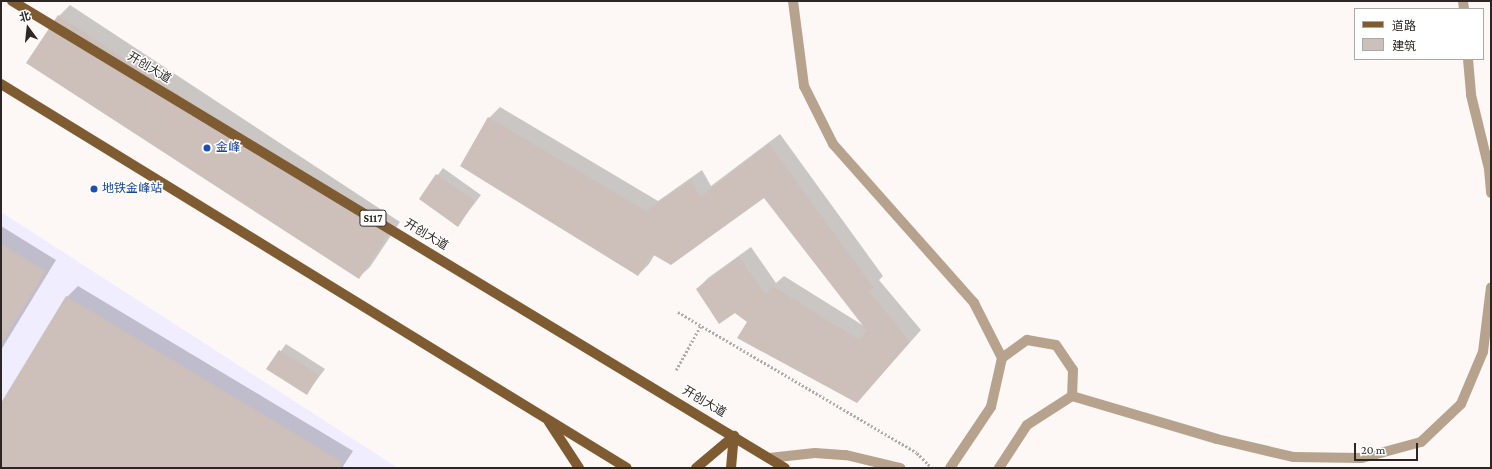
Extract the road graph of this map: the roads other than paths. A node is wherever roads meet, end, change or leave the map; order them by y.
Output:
1 (12, 1) edge
2 (793, 1) edge
3 (1468, 60) edge
4 (1, 84) edge
5 (1491, 193) edge
6 (1491, 287) edge
7 (1002, 358) junction
8 (1072, 396) junction
9 (547, 419) junction
10 (734, 436) junction
11 (769, 458) junction
12 (579, 468) edge
13 (627, 468) edge
14 (696, 468) edge
15 (731, 468) edge
16 (785, 468) edge
17 (900, 468) edge
18 (950, 468) edge
19 (999, 468) edge

1 - 10 main road, 开创大道 / S117
2 - 7 street
3 - 5 street
4 - 9 main road
6 - 8 street
7 - 8 street
7 - 18 street
8 - 19 street
9 - 12 main road
9 - 13 main road
10 - 11 main road, 开创大道 / S117
10 - 14 main road
10 - 15 main road
11 - 16 main road, 开创大道 / S117
11 - 17 street

